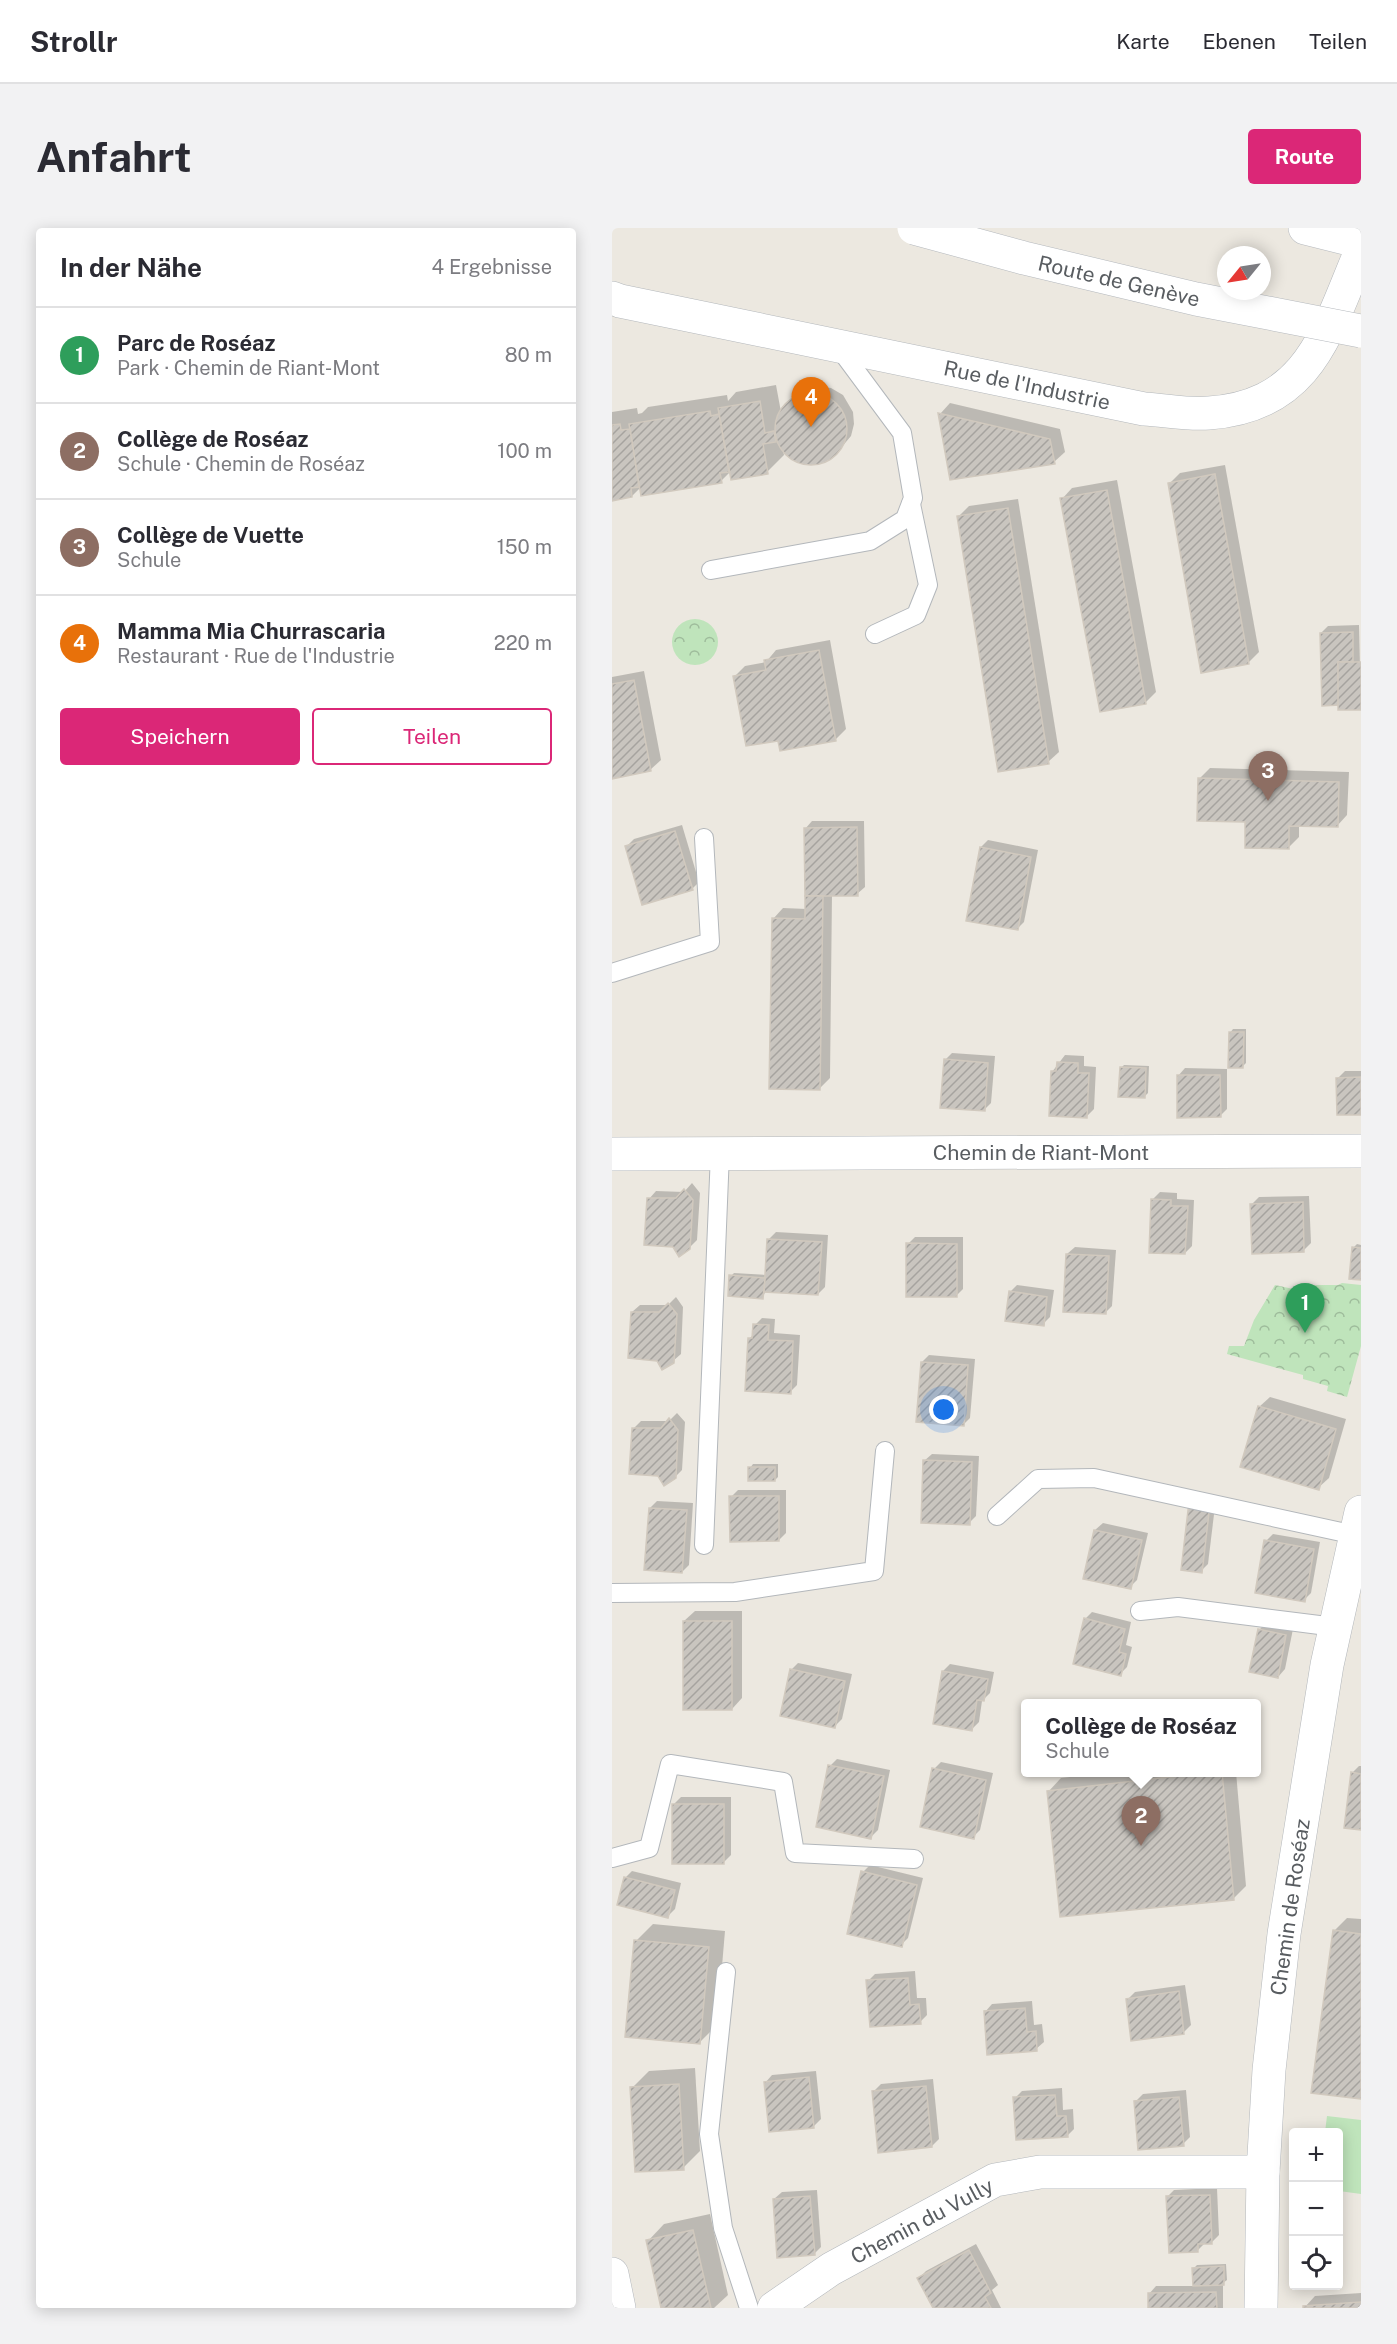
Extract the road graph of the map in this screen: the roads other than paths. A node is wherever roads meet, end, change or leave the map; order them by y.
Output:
1 (914, 228) edge
2 (1305, 228) edge
3 (1361, 242) edge
4 (1361, 251) edge
5 (612, 298) edge
6 (1361, 331) edge
7 (838, 346) junction
8 (910, 504) junction
9 (711, 570) dead end
10 (874, 634) dead end
11 (704, 838) dead end
12 (612, 973) edge
13 (1361, 1151) edge
14 (720, 1153) junction
15 (612, 1154) edge
16 (885, 1451) dead end
17 (997, 1516) dead end
18 (1358, 1523) edge
19 (704, 1545) dead end
20 (612, 1593) edge
21 (1140, 1611) dead end
22 (1335, 1627) junction
23 (612, 1858) edge
24 (914, 1859) dead end
25 (726, 1972) dead end
26 (1263, 2172) junction
27 (612, 2274) edge
28 (619, 2308) edge
29 (749, 2308) edge
30 (774, 2308) edge
31 (1261, 2308) edge

1 - 6 street, Route de Genève, bridge
2 - 3 street
4 - 7 street, Rue de l'Industrie
5 - 7 street, Rue de l'Industrie
7 - 8 lane
8 - 9 lane
8 - 10 lane
11 - 12 lane
13 - 14 street, Chemin de Riant-Mont
14 - 15 street, Chemin de Riant-Mont
14 - 19 lane
16 - 20 lane
17 - 18 lane
18 - 22 street, Chemin de Roséaz
21 - 22 lane
22 - 26 street, Chemin de Roséaz
23 - 24 lane
25 - 29 lane
26 - 30 street, Chemin du Vully
26 - 31 street, Chemin de Roséaz
27 - 28 street

